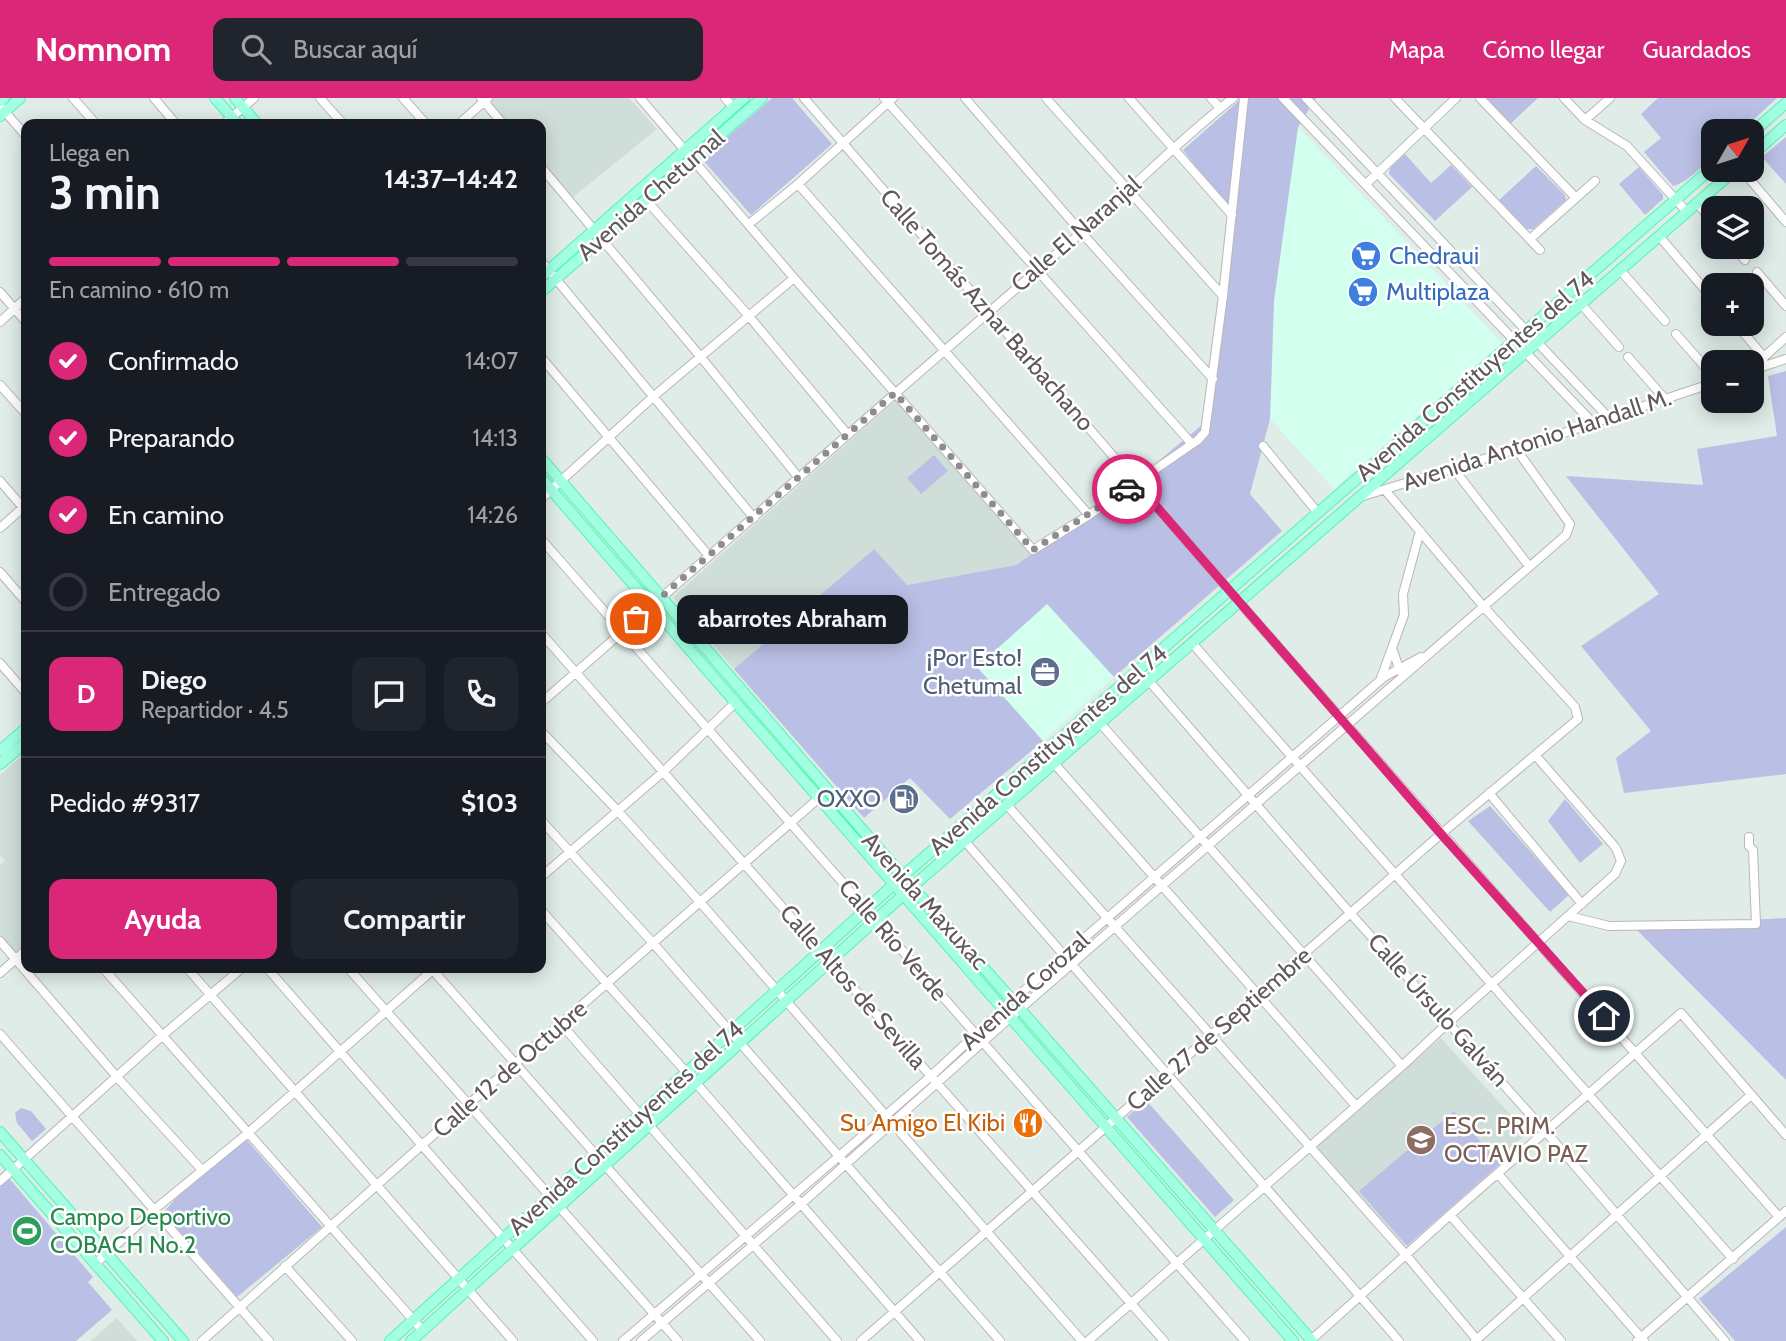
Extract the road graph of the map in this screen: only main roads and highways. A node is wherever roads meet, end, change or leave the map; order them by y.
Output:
1 (20, 98) edge
2 (215, 98) edge
3 (235, 98) edge
4 (744, 98) edge
5 (762, 98) edge
6 (1786, 103) edge
7 (2, 107) edge
8 (229, 119) edge
9 (253, 119) edge
10 (1764, 122) edge
11 (1786, 125) edge
12 (1764, 144) edge
13 (1701, 178) edge
14 (1721, 182) edge
15 (546, 273) edge
16 (546, 287) edge
17 (546, 464) edge
18 (546, 484) edge
19 (21, 732) edge
20 (21, 745) edge
21 (0, 751) edge
22 (1, 761) edge
23 (903, 876) junction
24 (894, 885) junction
25 (913, 886) junction
26 (903, 895) junction
27 (0, 1132) edge
28 (0, 1155) edge
29 (163, 1341) edge
30 (183, 1341) edge
31 (390, 1341) edge
32 (411, 1341) edge
33 (1293, 1341) edge
34 (1311, 1341) edge

1 - 7 main road
2 - 8 main road
3 - 9 main road
4 - 15 main road, Avenida Chetumal
5 - 16 main road, Avenida Chetumal
6 - 10 main road
11 - 12 main road
13 - 23 main road, Avenida Constituyentes del 74
14 - 25 main road, Avenida Constituyentes del 74
17 - 23 main road, Avenida Maxuxac
18 - 24 main road, Avenida Maxuxac
19 - 21 main road
20 - 22 main road
23 - 24 main road, Avenida Constituyentes del 74
23 - 25 main road, Avenida Maxuxac
24 - 26 main road, Avenida Maxuxac
24 - 31 main road, Avenida Constituyentes del 74
25 - 26 main road, Avenida Constituyentes del 74
25 - 34 main road, Avenida Maxuxac
26 - 32 main road, Avenida Constituyentes del 74
26 - 33 main road, Avenida Maxuxac
27 - 30 main road
28 - 29 main road

